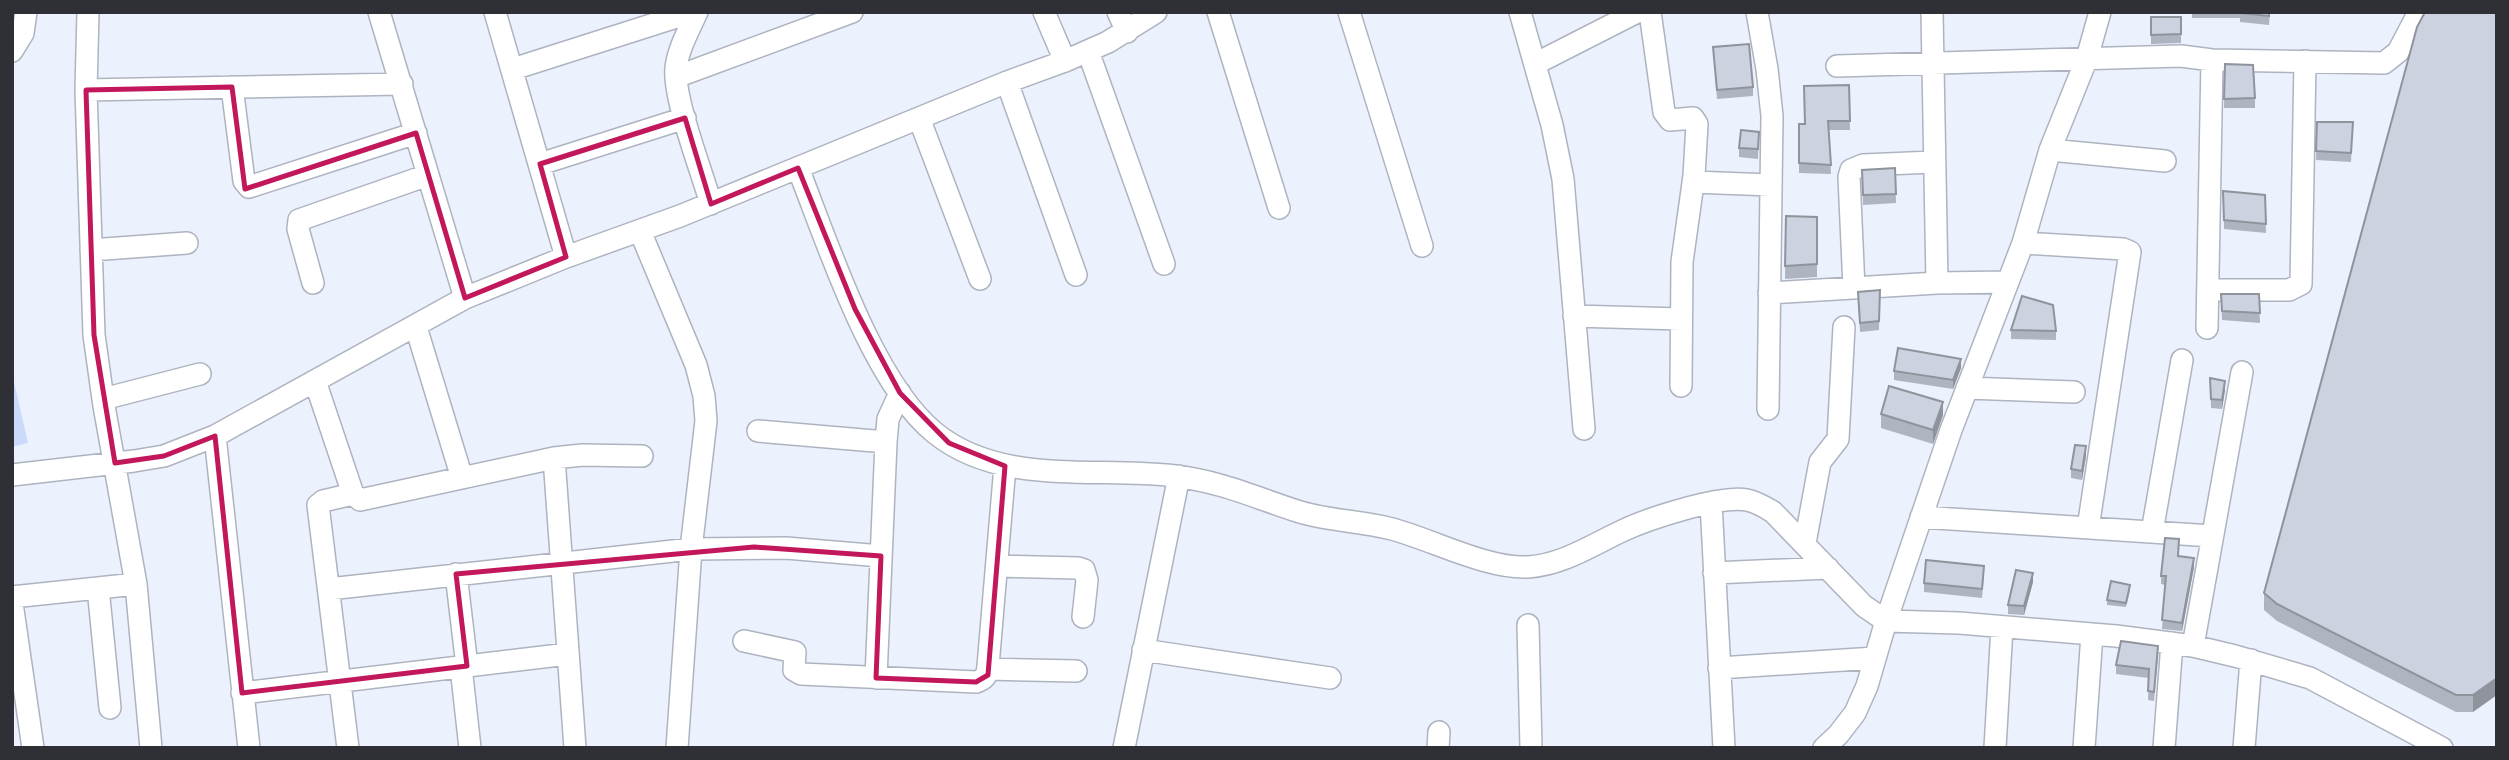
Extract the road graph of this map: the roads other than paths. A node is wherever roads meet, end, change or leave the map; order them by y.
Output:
1 (26, 12) edge
2 (88, 12) edge
3 (379, 12) edge
4 (495, 12) edge
5 (694, 12) edge
6 (852, 12) edge
7 (1044, 12) edge
8 (1118, 12) edge
9 (1156, 12) edge
10 (1218, 12) edge
11 (1349, 12) edge
12 (1521, 12) edge
13 (1637, 12) edge
14 (1650, 12) edge
15 (1757, 12) edge
16 (1932, 12) edge
17 (2100, 12) edge
18 (2419, 12) edge
19 (1127, 32) junction
20 (12, 51) edge
21 (1088, 51) junction
22 (2087, 58) junction
23 (2212, 60) junction
24 (1065, 61) junction
25 (2305, 61) junction
26 (1535, 64) junction
27 (1932, 65) junction
28 (1837, 66) dead end
29 (513, 69) junction
30 (676, 77) junction
31 (1007, 82) junction
32 (402, 84) junction
33 (232, 88) junction
34 (86, 90) junction
35 (685, 118) junction
36 (919, 118) junction
37 (416, 133) junction
38 (2050, 150) junction
39 (2165, 161) dead end
40 (1933, 162) junction
41 (540, 164) junction
42 (797, 168) junction
43 (428, 175) junction
44 (1693, 182) junction
45 (1771, 185) junction
46 (712, 204) junction
47 (1279, 208) dead end
48 (640, 231) junction
49 (187, 243) dead end
50 (2023, 243) junction
51 (1422, 246) dead end
52 (90, 250) junction
53 (566, 257) junction
54 (1164, 264) dead end
55 (1076, 275) dead end
56 (980, 279) dead end
57 (2008, 282) junction
58 (313, 283) dead end
59 (1937, 283) junction
60 (1854, 288) junction
61 (2208, 290) junction
62 (1769, 293) junction
63 (465, 298) junction
64 (1574, 316) junction
65 (1681, 319) junction
66 (416, 327) junction
67 (1844, 327) dead end
68 (2207, 328) dead end
69 (2182, 360) dead end
70 (2242, 372) dead end
71 (200, 374) dead end
72 (314, 381) junction
73 (1681, 386) dead end
74 (1967, 388) junction
75 (2074, 392) dead end
76 (900, 393) junction
77 (103, 399) junction
78 (1768, 409) dead end
79 (1584, 429) dead end
80 (758, 431) dead end
81 (215, 436) junction
82 (886, 442) junction
83 (642, 456) dead end
84 (554, 458) junction
85 (115, 463) junction
86 (1005, 466) junction
87 (12, 475) edge
88 (1179, 476) junction
89 (462, 478) junction
90 (353, 494) junction
91 (1711, 503) junction
92 (1921, 517) junction
93 (2088, 527) junction
94 (2151, 532) junction
95 (2212, 536) junction
96 (1805, 543) junction
97 (691, 549) junction
98 (881, 556) junction
99 (562, 562) junction
100 (997, 566) junction
101 (1828, 568) junction
102 (1714, 573) junction
103 (456, 574) junction
104 (136, 584) junction
105 (98, 588) junction
106 (329, 589) junction
107 (12, 600) edge
108 (1083, 617) dead end
109 (1886, 621) junction
110 (1528, 625) dead end
111 (2002, 626) junction
112 (2092, 634) junction
113 (744, 641) dead end
114 (2182, 645) junction
115 (1143, 650) junction
116 (568, 654) junction
117 (1875, 658) junction
118 (2250, 660) junction
119 (464, 666) junction
120 (1719, 668) junction
121 (988, 669) junction
122 (1076, 671) dead end
123 (876, 678) junction
124 (1330, 678) dead end
125 (340, 681) junction
126 (242, 693) junction
127 (110, 708) dead end
128 (33, 748) edge
129 (151, 748) edge
130 (249, 748) edge
131 (348, 748) edge
132 (470, 748) edge
133 (575, 748) edge
134 (677, 748) edge
135 (1124, 748) edge
136 (1531, 748) edge
137 (1724, 748) edge
138 (1824, 748) edge
139 (1995, 748) edge
140 (2084, 748) edge
141 (2164, 748) edge
142 (2244, 748) edge
143 (2442, 748) edge

1 - 20 street
2 - 34 street
3 - 32 street
4 - 29 street
5 - 29 street
5 - 30 street
6 - 30 street
7 - 24 street
8 - 19 street
9 - 19 street
10 - 47 street
11 - 51 street
12 - 26 street
13 - 26 street
14 - 44 street
15 - 45 street
16 - 27 street
17 - 22 street
18 - 25 street
19 - 21 street
21 - 24 street
21 - 54 street
22 - 23 street
22 - 27 street
22 - 38 street
23 - 25 street
23 - 61 street
24 - 31 street
25 - 61 street
26 - 64 street
27 - 28 street
27 - 40 street
29 - 41 street
30 - 35 street
31 - 36 street
31 - 55 street
32 - 33 street
32 - 37 street
33 - 34 street
33 - 37 street
34 - 52 street
35 - 41 street
35 - 46 street
36 - 42 street
36 - 56 street
37 - 43 street
38 - 39 street
38 - 50 street
40 - 59 street
40 - 60 street
41 - 53 street
42 - 46 street
42 - 76 street
43 - 58 street
43 - 63 street
44 - 45 street
44 - 65 street
45 - 62 street
46 - 48 street
48 - 53 street
48 - 97 street
49 - 52 street
50 - 57 street
50 - 93 street
52 - 77 street
53 - 63 street
57 - 59 street
57 - 74 street
59 - 60 street
60 - 62 street
61 - 68 street
62 - 78 street
63 - 66 street
64 - 65 street
64 - 79 street
65 - 73 street
66 - 72 street
66 - 89 street
67 - 96 street
69 - 94 street
70 - 95 street
71 - 77 street
72 - 81 street
72 - 90 street
74 - 75 street
74 - 92 street
76 - 82 street
76 - 86 street
77 - 85 street
80 - 82 street
81 - 85 street
81 - 126 street
82 - 98 street
83 - 84 street
84 - 89 street
84 - 99 street
85 - 87 street
85 - 104 street
86 - 88 street
86 - 100 street
88 - 91 street
88 - 115 street
89 - 90 street
90 - 106 street
91 - 96 street
91 - 102 street
92 - 93 street
92 - 109 street
93 - 94 street
94 - 95 street
95 - 114 street
96 - 101 street
97 - 98 street
97 - 99 street
97 - 134 street
98 - 123 street
99 - 103 street
99 - 116 street
100 - 108 street
100 - 121 street
101 - 102 street
101 - 109 street
102 - 120 street
103 - 106 street
103 - 119 street
104 - 105 street
104 - 129 street
105 - 107 street
105 - 127 street
106 - 125 street
107 - 128 street
109 - 111 street
109 - 117 street
110 - 136 street
111 - 112 street
111 - 139 street
112 - 114 street
112 - 140 street
113 - 123 street
114 - 118 street
114 - 141 street
115 - 124 street
115 - 135 street
116 - 119 street
116 - 133 street
117 - 120 street
117 - 138 street
118 - 142 street
118 - 143 street
119 - 125 street
119 - 132 street
120 - 137 street
121 - 122 street
121 - 123 street
125 - 126 street
125 - 131 street
126 - 130 street

